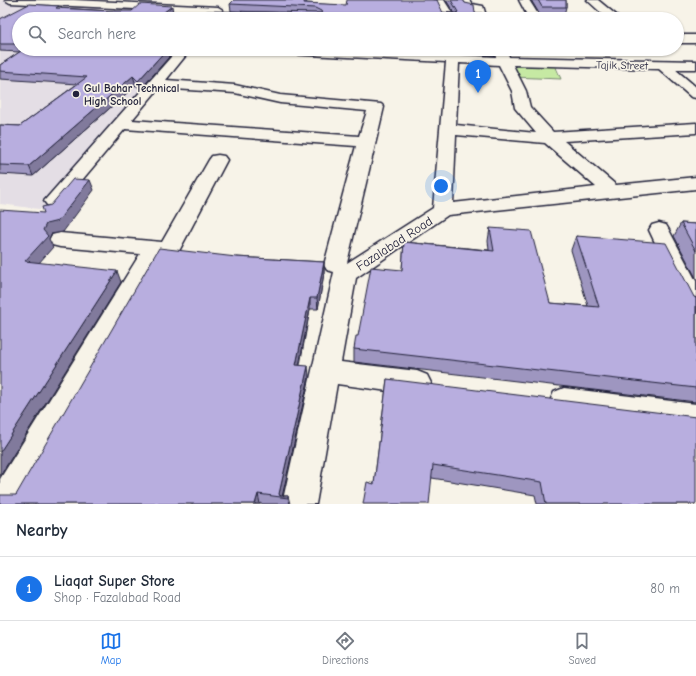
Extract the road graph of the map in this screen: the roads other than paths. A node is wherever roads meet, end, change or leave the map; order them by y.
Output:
1 (10, 0) edge
2 (439, 0) edge
3 (464, 0) edge
4 (524, 0) edge
5 (592, 0) edge
6 (217, 12) edge
7 (446, 12) edge
8 (480, 12) edge
9 (530, 12) edge
10 (607, 12) edge
11 (684, 39) edge
12 (696, 39) edge
13 (179, 56) edge
14 (452, 56) edge
15 (502, 56) edge
16 (518, 56) edge
17 (662, 65) junction
18 (696, 65) edge
19 (155, 84) junction
20 (693, 89) edge
21 (121, 124) junction
22 (696, 128) edge
23 (449, 129) junction
24 (548, 137) junction
25 (366, 142) junction
26 (218, 160) dead end
27 (696, 183) edge
28 (612, 191) junction
29 (47, 210) edge
30 (444, 210) junction
31 (659, 230) dead end
32 (60, 240) dead end
33 (162, 249) junction
34 (192, 254) edge
35 (312, 263) edge
36 (340, 269) junction
37 (696, 304) edge
38 (325, 371) junction
39 (443, 386) edge
40 (538, 398) edge
41 (696, 417) edge
42 (4, 504) edge
43 (299, 504) edge

1 - 6 street
2 - 7 street
3 - 8 street
4 - 9 street
5 - 10 street
11 - 12 street
13 - 19 street
14 - 23 street, Fazalabad Road
15 - 24 street
16 - 17 street, Tajik Street
17 - 18 street, Tajik Street
17 - 20 street
19 - 21 street
19 - 25 street
21 - 25 street
21 - 29 street
22 - 24 street
23 - 24 street
23 - 30 street, Fazalabad Road
24 - 28 street
25 - 36 street
26 - 33 street
27 - 28 street
28 - 30 street
30 - 36 street, Fazalabad Road
31 - 37 street
32 - 33 street
33 - 34 street
33 - 42 street
35 - 36 street
36 - 38 street, Fazalabad Road
38 - 39 street
38 - 43 street, Fazalabad Road
40 - 41 street

